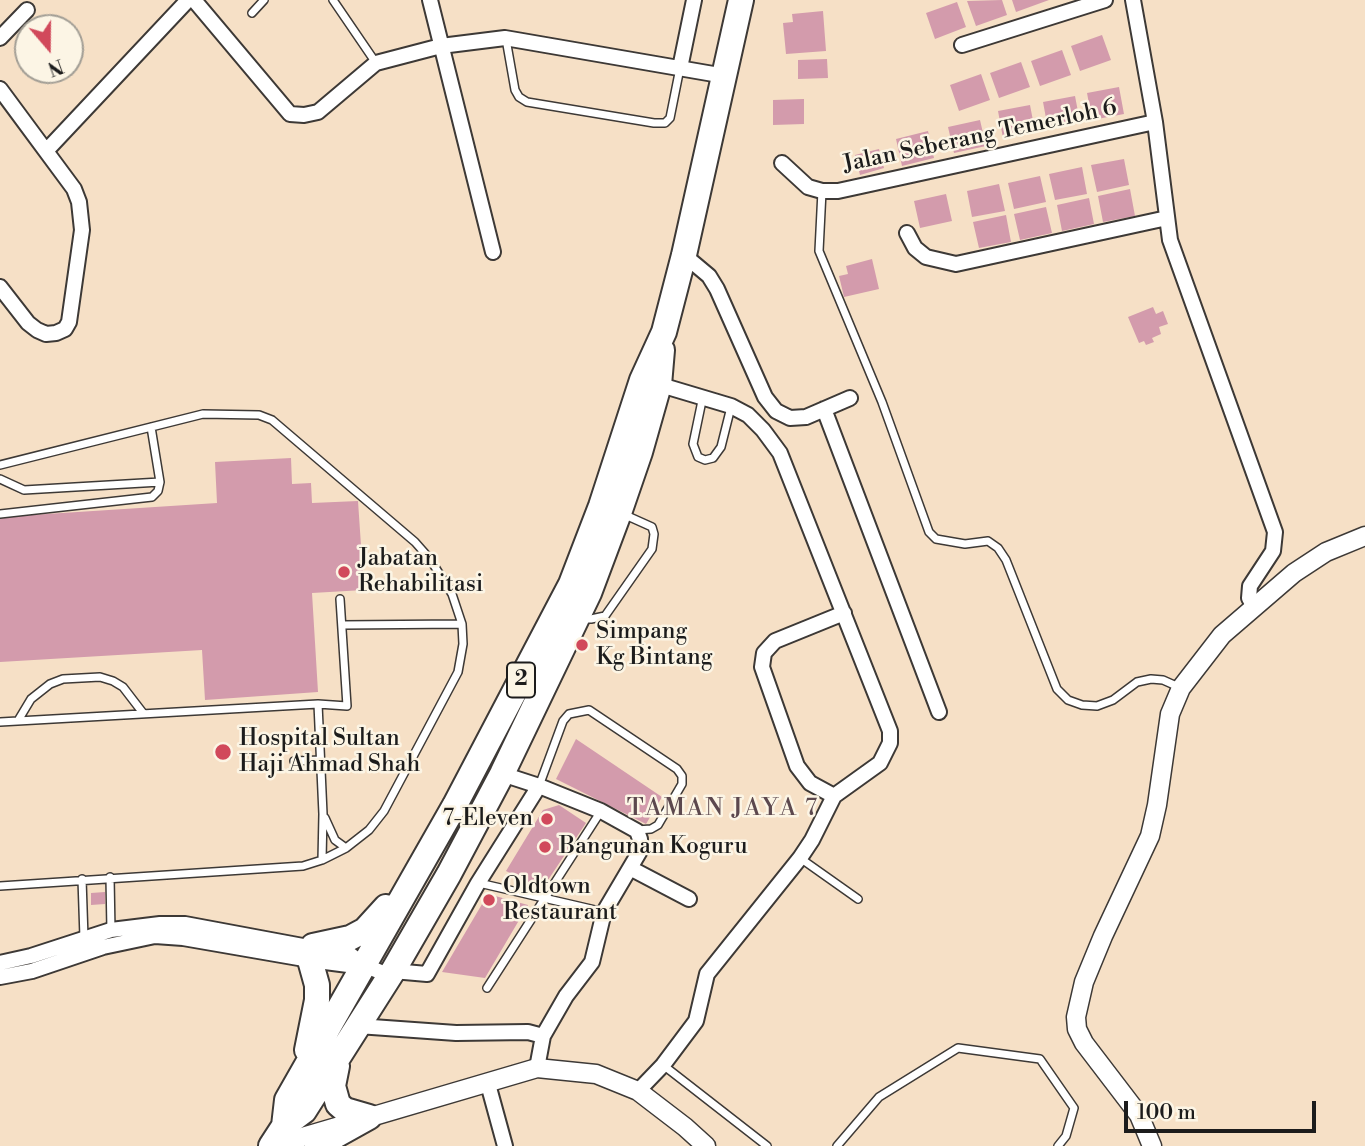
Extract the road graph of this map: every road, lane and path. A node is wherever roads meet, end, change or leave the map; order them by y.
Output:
1 (188, 0) edge
2 (194, 0) edge
3 (264, 0) edge
4 (334, 0) edge
5 (430, 0) edge
6 (694, 0) edge
7 (741, 0) edge
8 (1105, 0) edge
9 (1133, 0) edge
10 (27, 10) dead end
11 (252, 13) dead end
12 (0, 38) edge
13 (505, 38) junction
14 (962, 45) dead end
15 (441, 46) junction
16 (376, 63) junction
17 (680, 68) junction
18 (725, 76) junction
19 (0, 89) edge
20 (1155, 122) junction
21 (47, 150) junction
22 (782, 163) dead end
23 (821, 191) junction
24 (1167, 218) junction
25 (907, 233) dead end
26 (493, 252) dead end
27 (684, 255) junction
28 (0, 287) edge
29 (651, 382) junction
30 (703, 396) junction
31 (850, 398) dead end
32 (731, 406) junction
33 (824, 410) junction
34 (151, 427) junction
35 (0, 465) edge
36 (0, 479) edge
37 (160, 482) junction
38 (619, 513) junction
39 (0, 514) edge
40 (1365, 536) edge
41 (340, 599) dead end
42 (1254, 607) junction
43 (844, 613) junction
44 (577, 618) junction
45 (462, 624) junction
46 (342, 625) junction
47 (1181, 688) junction
48 (318, 704) junction
49 (939, 712) dead end
50 (142, 713) junction
51 (19, 719) junction
52 (0, 722) edge
53 (321, 760) junction
54 (294, 761) dead end
55 (502, 774) junction
56 (539, 786) junction
57 (834, 796) junction
58 (601, 811) junction
59 (323, 814) junction
60 (637, 831) junction
61 (346, 848) junction
62 (428, 852) junction
63 (800, 858) junction
64 (322, 860) junction
65 (630, 868) junction
66 (110, 877) junction
67 (82, 879) junction
68 (478, 883) junction
69 (0, 886) edge
70 (543, 899) junction
71 (689, 899) dead end
72 (858, 899) dead end
73 (604, 912) junction
74 (111, 930) junction
75 (83, 938) junction
76 (103, 947) junction
77 (312, 953) junction
78 (0, 963) edge
79 (365, 965) junction
80 (392, 973) junction
81 (0, 977) edge
82 (487, 988) dead end
83 (358, 1026) junction
84 (543, 1036) junction
85 (340, 1055) junction
86 (663, 1065) junction
87 (537, 1068) junction
88 (300, 1078) junction
89 (488, 1084) junction
90 (638, 1091) junction
91 (369, 1117) junction
92 (275, 1139) edge
93 (317, 1146) edge
94 (505, 1146) edge
95 (706, 1146) edge
96 (767, 1146) edge
97 (837, 1146) edge
98 (1058, 1146) edge
99 (1152, 1146) edge

1 - 21 street
2 - 16 street
3 - 11 lane
4 - 16 lane
5 - 15 street
6 - 17 street
7 - 18 highway, 2
8 - 14 street
9 - 20 street
10 - 12 street
13 - 15 street
13 - 17 street
13 - 17 lane
15 - 16 street
15 - 26 street
17 - 18 street
18 - 27 highway, 2
19 - 21 street
20 - 23 street, Jalan Seberang Temerloh 6
20 - 24 street
21 - 28 street
22 - 23 street, Jalan Seberang Temerloh 6
23 - 47 lane
24 - 25 street
24 - 42 street
27 - 29 highway, 2
27 - 33 street
29 - 30 street
29 - 38 highway, 2
29 - 62 highway, 2
30 - 32 street
30 - 32 lane
31 - 33 street
32 - 43 street
33 - 49 street
34 - 35 lane
34 - 37 lane
34 - 45 lane
36 - 37 lane
37 - 39 lane
38 - 44 highway, 2
38 - 44 lane
40 - 42 street
41 - 46 lane
42 - 47 street
43 - 57 street
43 - 57 street
44 - 55 highway, 2
45 - 46 lane
45 - 61 lane
46 - 48 lane
47 - 99 street
48 - 50 lane
48 - 53 lane
50 - 51 lane
50 - 51 lane
51 - 52 lane
53 - 54 lane
53 - 59 lane
55 - 56 street
55 - 80 highway, 2
56 - 58 street
56 - 60 lane
56 - 68 street
57 - 63 street
58 - 60 street
58 - 70 lane
59 - 61 lane
59 - 64 lane
60 - 65 street
61 - 64 lane
62 - 77 highway
62 - 79 highway, 2
63 - 72 lane
63 - 86 street
64 - 66 lane
65 - 71 street
65 - 73 street
66 - 67 lane
66 - 74 lane
67 - 69 lane
67 - 75 lane
68 - 70 lane
68 - 80 street
70 - 73 lane
70 - 82 lane
73 - 84 street
74 - 75 street
74 - 76 lane
74 - 77 street
75 - 76 lane
75 - 78 street
76 - 77 street
76 - 81 street
77 - 79 street
77 - 88 highway
79 - 80 street
79 - 88 highway, 2
80 - 83 highway, 2
83 - 84 street
83 - 85 highway, 2
84 - 87 street
85 - 91 highway
85 - 92 highway, 2
86 - 90 street
86 - 96 lane
87 - 89 street
87 - 90 street
88 - 92 highway, 2
89 - 91 street
89 - 94 street
90 - 95 street
91 - 92 street
91 - 93 highway
97 - 98 lane

